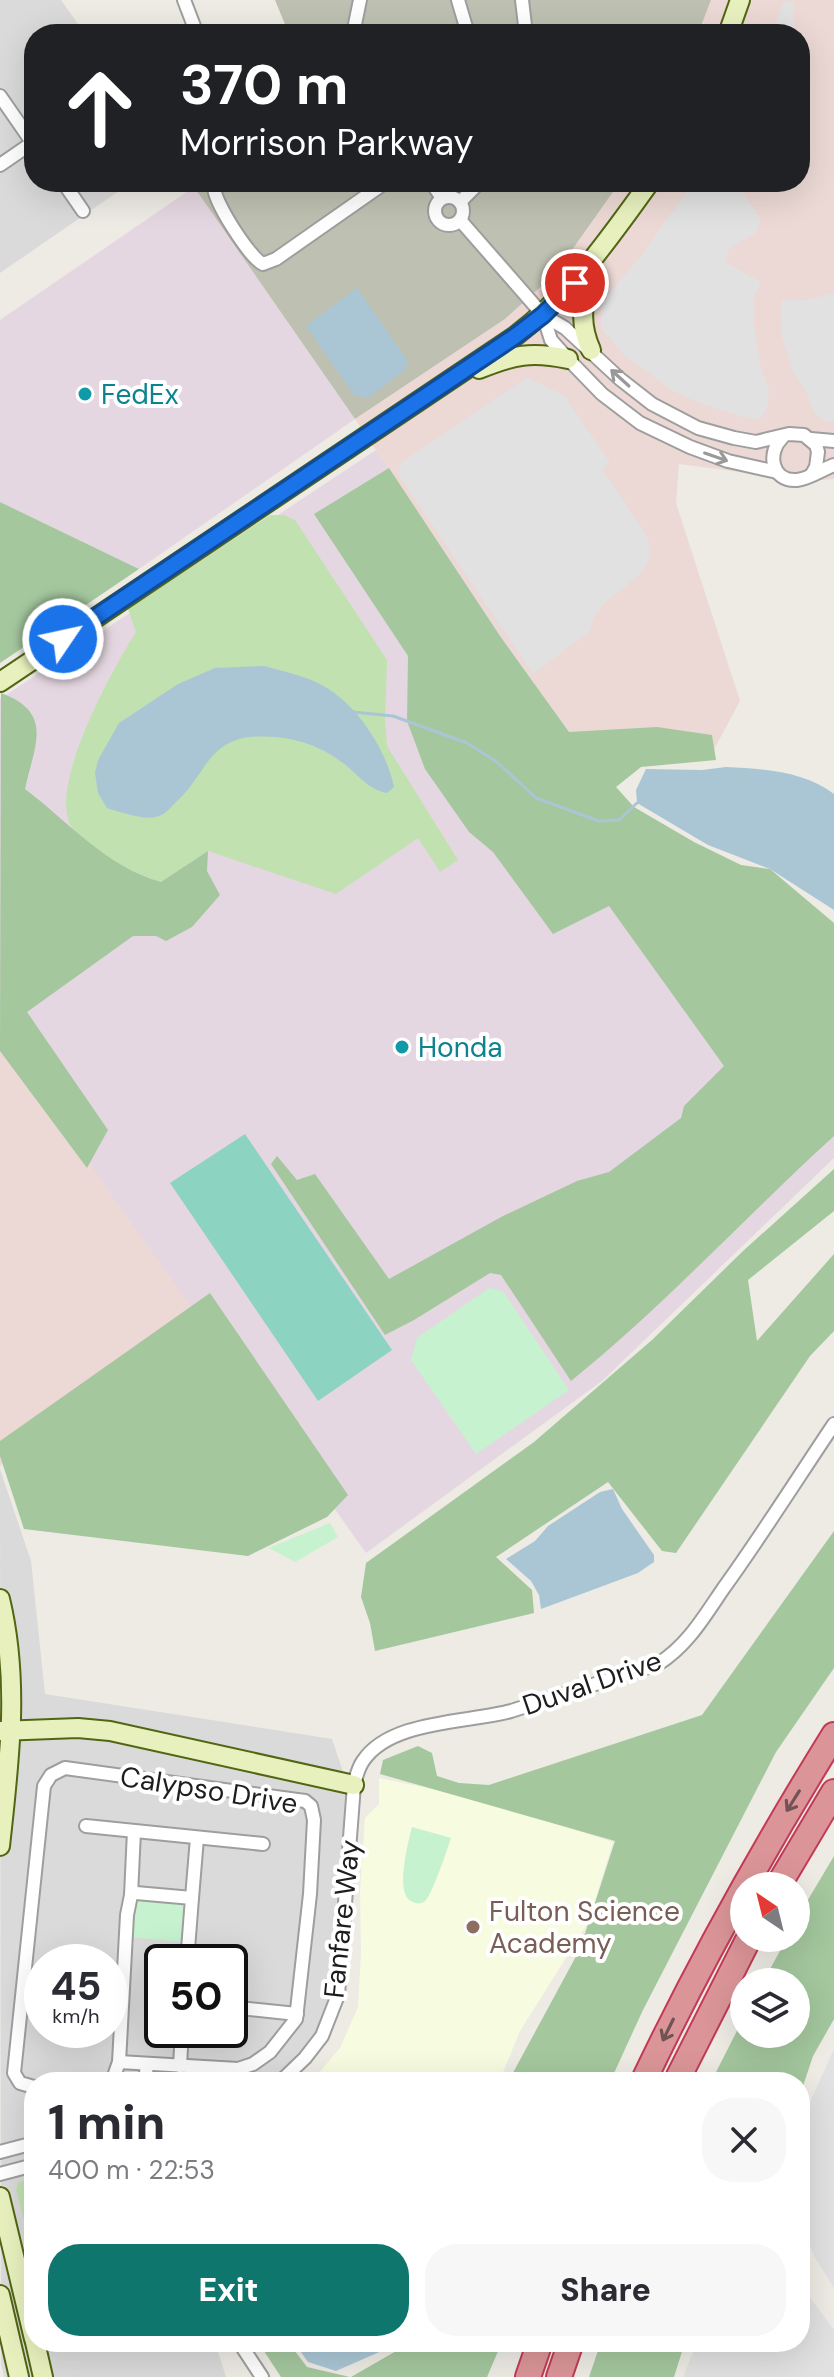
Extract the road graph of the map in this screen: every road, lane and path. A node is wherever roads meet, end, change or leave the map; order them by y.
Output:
1 (184, 0) edge
2 (360, 0) edge
3 (458, 0) edge
4 (522, 0) edge
5 (740, 0) edge
6 (193, 24) edge
7 (355, 24) edge
8 (465, 24) edge
9 (525, 24) edge
10 (732, 24) edge
11 (0, 96) edge
12 (24, 131) edge
13 (24, 150) edge
14 (0, 165) edge
15 (70, 192) edge
16 (215, 192) edge
17 (372, 192) edge
18 (438, 192) edge
19 (470, 192) edge
20 (643, 192) edge
21 (442, 198) junction
22 (460, 202) junction
23 (83, 211) dead end
24 (460, 220) junction
25 (590, 263) junction
26 (543, 315) junction
27 (591, 350) junction
28 (568, 359) junction
29 (447, 381) junction
30 (782, 438) junction
31 (811, 439) junction
32 (834, 441) edge
33 (834, 465) edge
34 (777, 472) junction
35 (812, 474) junction
36 (0, 682) edge
37 (834, 1424) edge
38 (0, 1599) edge
39 (6, 1732) edge
40 (834, 1735) edge
41 (354, 1785) junction
42 (834, 1792) edge
43 (86, 1826) dead end
44 (134, 1831) junction
45 (197, 1838) junction
46 (263, 1844) dead end
47 (0, 1846) edge
48 (786, 1872) edge
49 (131, 1895) junction
50 (192, 1898) junction
51 (188, 1944) edge
52 (742, 1952) edge
53 (248, 2009) edge
54 (297, 2014) junction
55 (181, 2048) edge
56 (119, 2062) junction
57 (147, 2064) junction
58 (180, 2066) junction
59 (116, 2072) edge
60 (146, 2072) edge
61 (290, 2072) edge
62 (648, 2072) edge
63 (681, 2072) edge
64 (24, 2084) edge
65 (24, 2146) edge
66 (0, 2152) edge
67 (24, 2168) edge
68 (0, 2174) edge
69 (0, 2197) edge
70 (0, 2295) edge
71 (24, 2298) edge
72 (37, 2352) edge
73 (246, 2352) edge
74 (537, 2352) edge
75 (568, 2352) edge
76 (19, 2377) edge
77 (43, 2377) edge
78 (262, 2377) edge
79 (528, 2377) edge
80 (559, 2377) edge

1 - 6 street
2 - 7 street
3 - 8 street
4 - 9 street
5 - 10 main road
11 - 12 street
13 - 14 street
15 - 23 street
16 - 17 street
18 - 21 street
19 - 22 street
20 - 25 main road
21 - 22 street
21 - 24 street
22 - 24 street
24 - 26 street
25 - 26 main road
25 - 27 main road
26 - 27 street
26 - 28 street
26 - 29 main road
30 -> 27 street
28 - 29 main road
28 -> 34 street
29 - 36 main road
30 - 31 street
30 - 34 street
31 - 32 street
31 - 35 street
33 - 35 street
34 - 35 street
37 - 41 street, Duval Drive
38 - 39 main road
39 - 41 main road
39 - 47 main road
40 -> 62 highway
41 - 61 street, Fanfare Way
42 - 48 highway
43 - 44 street
44 - 45 street
44 - 49 street
45 - 46 street
45 - 50 street
49 - 50 street
49 - 56 street
50 - 51 street
52 - 63 highway
53 - 54 street
54 - 58 street, Calypso Drive
54 - 64 street, Calypso Drive
55 - 58 street
56 - 57 street, Calypso Drive
56 - 59 street
57 - 58 street, Calypso Drive
57 - 60 street
65 - 66 street
67 - 68 street
69 - 71 main road
70 - 76 main road
72 - 77 main road
73 - 78 street
74 - 79 highway
75 - 80 highway

